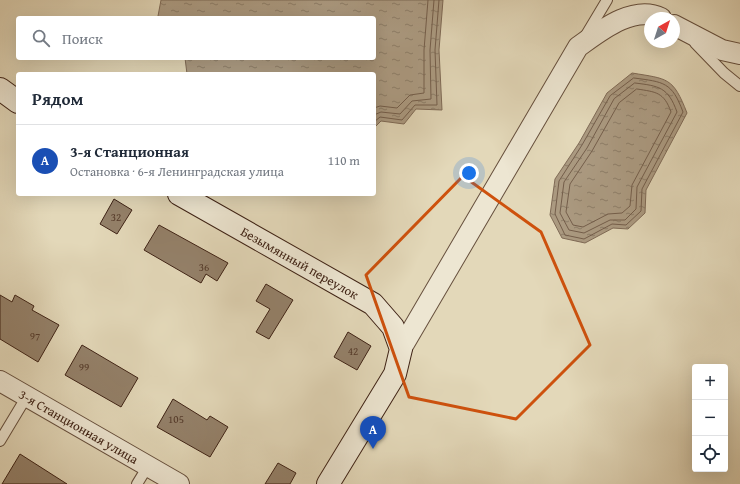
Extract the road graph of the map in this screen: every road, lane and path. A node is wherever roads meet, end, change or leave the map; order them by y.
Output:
1 (607, 0) edge
2 (644, 16) edge
3 (680, 28) edge
4 (680, 29) edge
5 (578, 47) junction
6 (740, 54) edge
7 (740, 86) edge
8 (0, 89) edge
9 (16, 101) edge
10 (184, 196) edge
11 (401, 349) junction
12 (0, 381) edge
13 (27, 396) junction
14 (0, 441) edge
15 (148, 466) junction
16 (137, 484) edge
17 (179, 484) edge
18 (328, 484) edge

1 - 5 lane
2 - 5 street
3 - 6 street
4 - 7 lane
5 - 11 street
8 - 9 street
10 - 11 street, Безымянный переулок
11 - 18 street
12 - 13 street, 3-я Станционная улица
13 - 14 lane
13 - 15 street, 3-я Станционная улица
15 - 16 lane
15 - 17 street, 3-я Станционная улица

